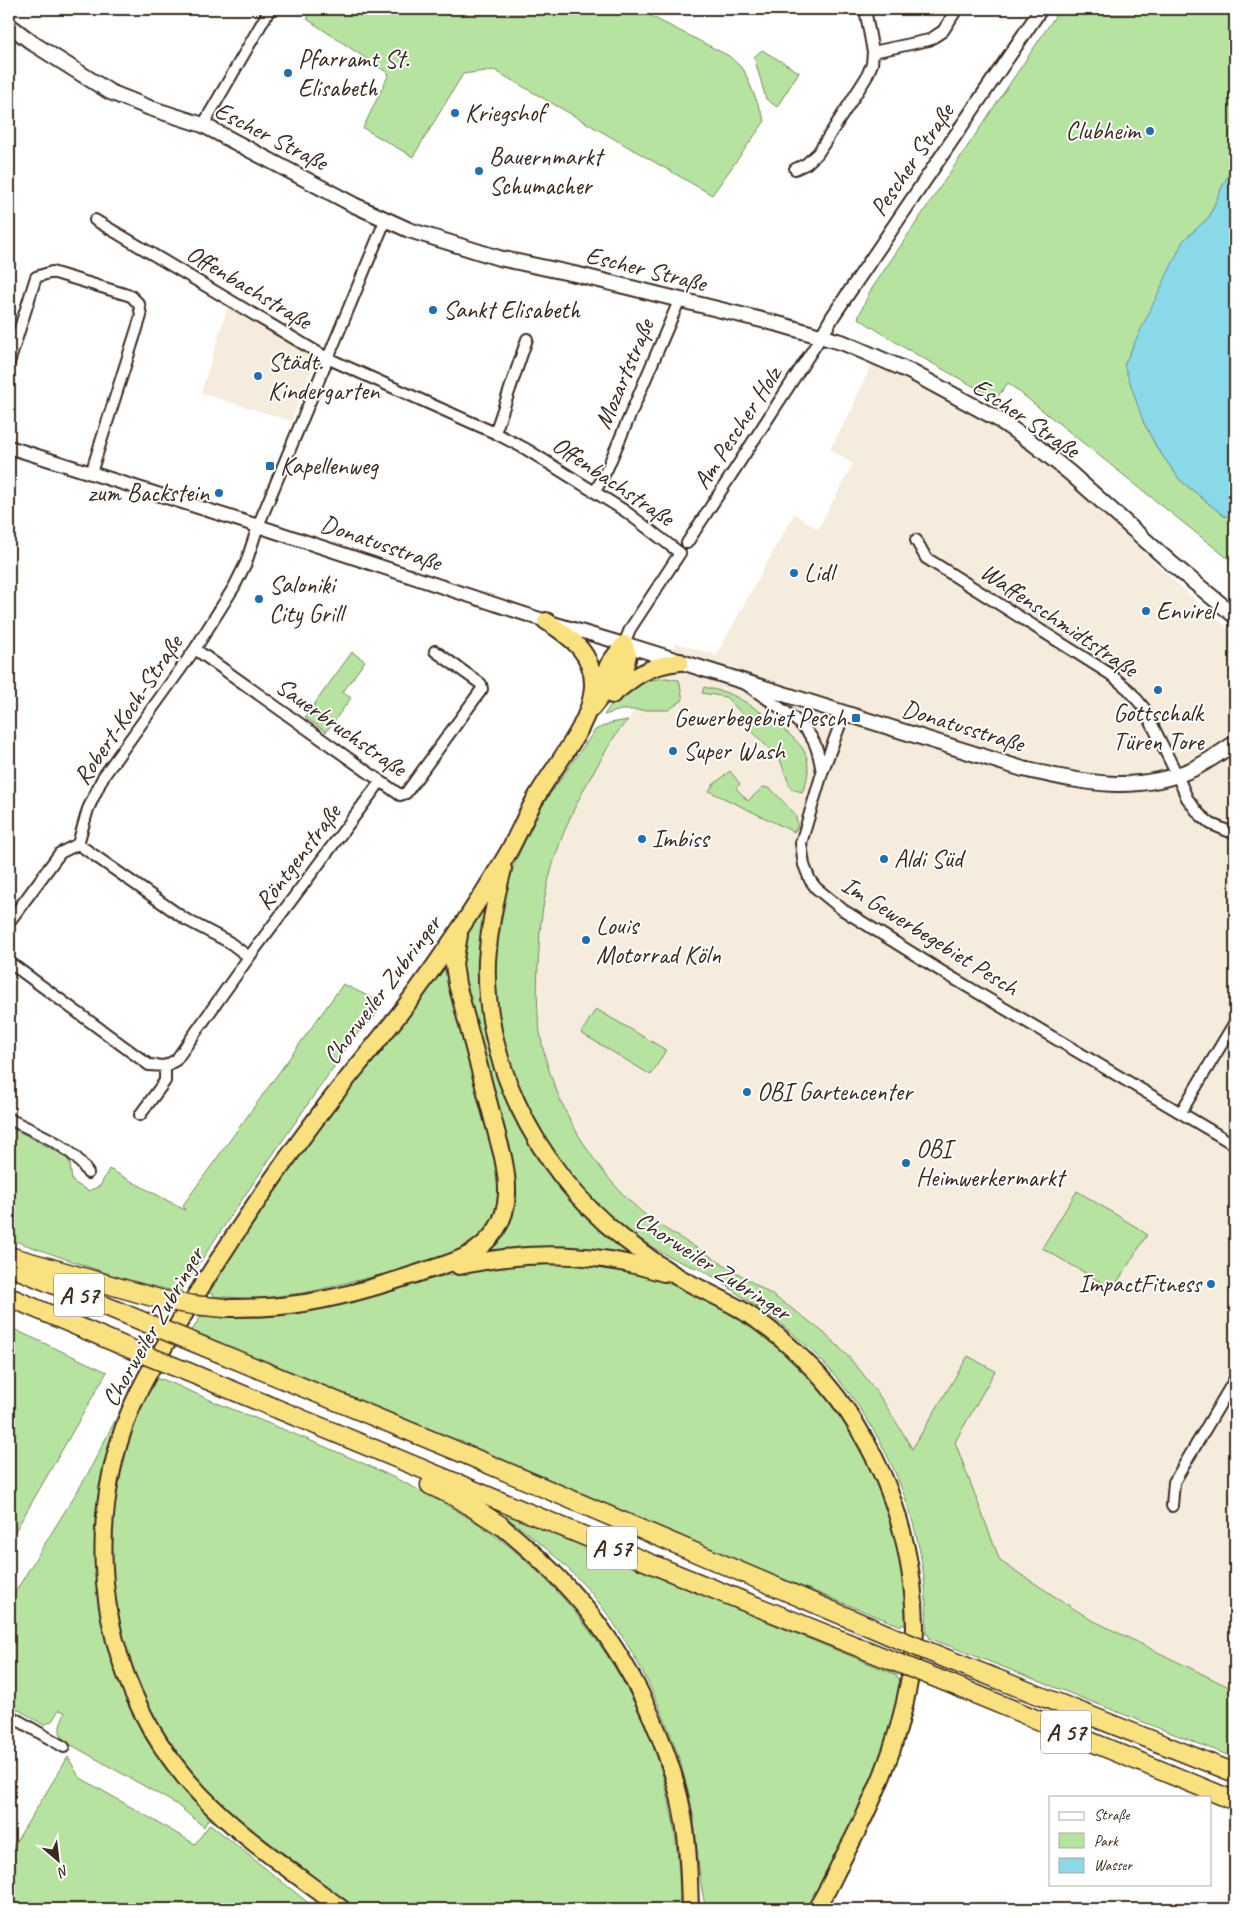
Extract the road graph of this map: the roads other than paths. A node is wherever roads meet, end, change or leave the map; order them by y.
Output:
1 (270, 9) edge
2 (865, 9) edge
3 (957, 9) edge
4 (1041, 9) edge
5 (9, 25) edge
6 (873, 52) junction
7 (203, 125) junction
8 (795, 169) dead end
9 (95, 220) dead end
10 (385, 221) junction
11 (679, 300) junction
12 (821, 336) junction
13 (527, 339) dead end
14 (327, 358) junction
15 (9, 362) edge
16 (495, 433) junction
17 (9, 447) edge
18 (91, 473) junction
19 (595, 492) junction
20 (258, 526) junction
21 (916, 540) dead end
22 (687, 543) dead end
23 (1235, 616) edge
24 (546, 621) junction
25 (624, 644) junction
26 (195, 648) junction
27 (435, 651) dead end
28 (680, 662) junction
29 (740, 680) junction
30 (593, 692) junction
31 (844, 714) junction
32 (585, 717) junction
33 (1235, 743) edge
34 (822, 774) junction
35 (1177, 775) junction
36 (380, 782) junction
37 (1235, 834) edge
38 (78, 844) junction
39 (507, 855) junction
40 (9, 922) edge
41 (462, 925) junction
42 (249, 957) junction
43 (9, 962) edge
44 (1235, 1022) edge
45 (164, 1066) junction
46 (1181, 1112) junction
47 (140, 1116) dead end
48 (9, 1119) edge
49 (1235, 1145) edge
50 (88, 1173) dead end
51 (9, 1256) edge
52 (9, 1266) edge
53 (678, 1277) junction
54 (394, 1281) junction
55 (9, 1297) edge
56 (225, 1308) joint
57 (1235, 1379) edge
58 (332, 1432) junction
59 (1172, 1506) dead end
60 (500, 1525) joint
61 (9, 1715) edge
62 (64, 1747) dead end
63 (1235, 1772) edge
64 (1235, 1801) edge
65 (688, 1857) junction
66 (817, 1908) edge
67 (342, 1909) edge
68 (690, 1909) edge
69 (700, 1909) edge

1 - 7 street
2 - 6 street
3 - 6 street
4 - 12 street, Pescher Straße
5 - 7 main road, Escher Straße
6 - 8 street
7 - 10 main road, Escher Straße
9 - 14 street, Offenbachstraße
10 - 11 main road, Escher Straße
10 - 14 street
11 - 12 main road, Escher Straße
11 - 19 street, Mozartstraße
12 - 22 street, Am Pescher Holz
12 - 23 main road, Escher Straße
13 - 16 street
14 - 16 street, Offenbachstraße
14 - 20 street
15 - 18 street
16 - 19 street, Offenbachstraße
17 - 18 street, Donatusstraße
18 - 20 street, Donatusstraße
19 - 25 street, Offenbachstraße
20 - 24 street, Donatusstraße
20 - 26 street, Robert-Koch-Straße
21 - 35 street, Waffenschmidtstraße
24 - 25 street, Donatusstraße
24 - 30 highway
25 - 28 main road, Donatusstraße
25 - 30 highway
25 - 32 highway
26 - 36 street, Sauerbruchstraße
26 - 38 street, Robert-Koch-Straße
27 - 36 street, Sauerbruchstraße
28 - 29 main road, Donatusstraße
28 - 32 highway
29 - 31 main road, Donatusstraße
29 - 34 street, Donatusstraße
30 - 32 highway, Chorweiler Zubringer
31 - 34 street, Im Gewerbegebiet Pesch
31 - 35 main road, Donatusstraße
32 - 39 highway, Chorweiler Zubringer
33 - 35 main road, Donatusstraße
34 - 46 street, Im Gewerbegebiet Pesch
35 - 37 street
36 - 42 street, Röntgenstraße
38 - 40 street
38 - 42 street
39 - 41 highway, Chorweiler Zubringer
39 - 53 highway, Chorweiler Zubringer
41 - 54 highway
41 - 67 highway, Chorweiler Zubringer
42 - 45 street, Röntgenstraße
43 - 45 street
44 - 46 street
45 - 47 street
46 - 49 street, Im Gewerbegebiet Pesch
48 - 50 street
51 - 56 highway, bridge
52 - 63 highway, A 57, bridge
53 - 54 highway
53 - 66 highway, Chorweiler Zubringer
54 - 56 highway
55 - 58 highway, A 57, bridge
57 - 59 street
58 - 60 highway
58 - 64 highway, A 57, bridge
60 - 65 highway
61 - 62 street
65 - 68 highway
65 - 69 highway

